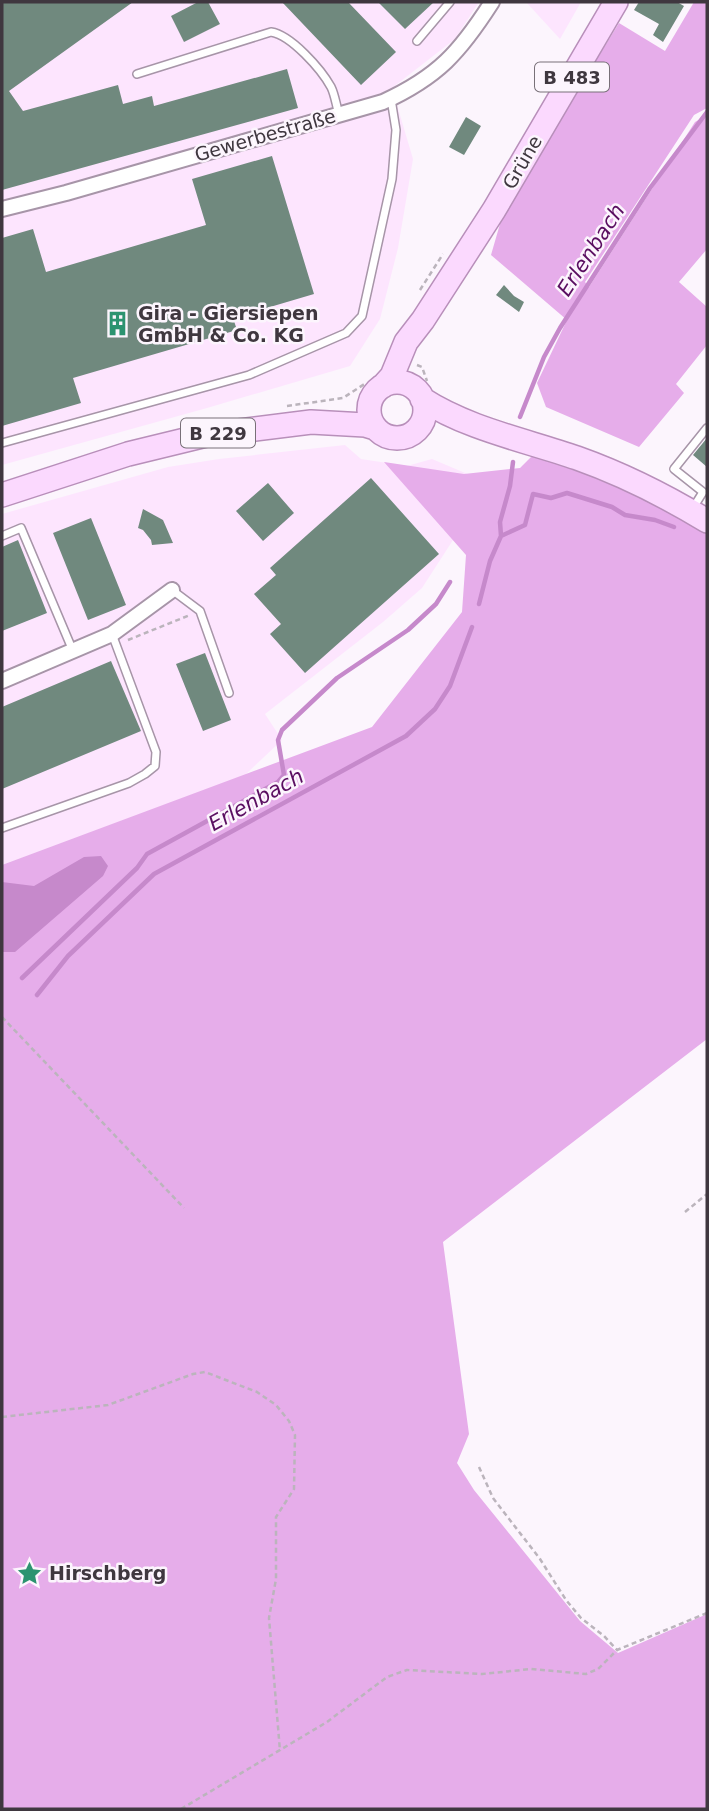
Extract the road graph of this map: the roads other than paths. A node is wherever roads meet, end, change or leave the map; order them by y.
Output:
1 (450, 2) edge
2 (492, 2) edge
3 (616, 2) edge
4 (417, 41) dead end
5 (137, 74) dead end
6 (391, 99) junction
7 (339, 115) junction
8 (2, 209) edge
9 (423, 320) junction
10 (377, 392) junction
11 (418, 394) junction
12 (311, 422) junction
13 (375, 428) junction
14 (707, 428) edge
15 (417, 429) junction
16 (488, 430) junction
17 (2, 443) edge
18 (2, 495) edge
19 (699, 516) edge
20 (2, 536) edge
21 (172, 590) joint
22 (112, 634) junction
23 (73, 651) junction
24 (2, 681) edge
25 (229, 693) dead end
26 (2, 828) edge

1 - 4 lane
2 - 6 street, Gewerbestraße
3 - 9 main road, Grüne / B 483
5 - 7 lane
6 - 7 street, Gewerbestraße
6 - 17 lane
7 - 8 street, Gewerbestraße
9 - 10 main road, Grüne / B 483
9 - 11 main road, Grüne / B 483
10 - 11 main road
10 - 12 main road, B 229
10 - 13 main road
11 - 15 main road
11 - 16 main road
12 - 13 main road, B 229
12 - 18 main road, B 229
13 - 15 main road
14 - 19 lane
15 - 16 main road
16 - 19 main road
20 - 23 lane
21 - 22 street
21 - 25 lane
22 - 23 street
22 - 26 lane
23 - 24 street

